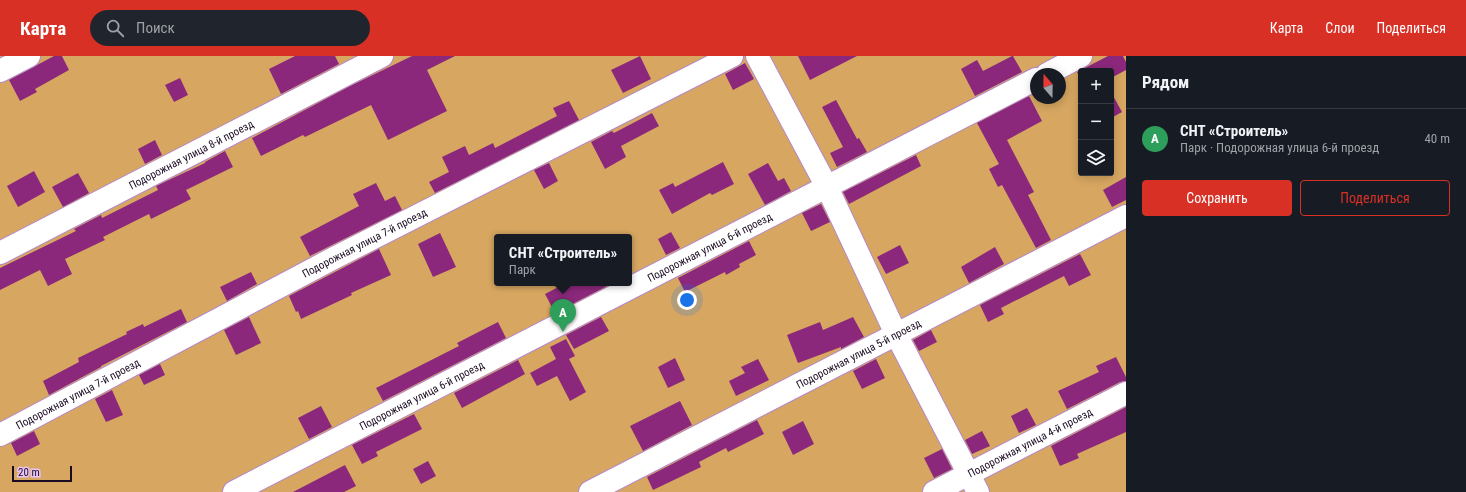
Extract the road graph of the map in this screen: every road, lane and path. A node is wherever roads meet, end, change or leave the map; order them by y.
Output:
1 (29, 56) edge
2 (382, 56) edge
3 (732, 56) edge
4 (757, 56) edge
5 (1082, 56) edge
6 (1059, 68) edge
7 (0, 71) edge
8 (1030, 83) edge
9 (828, 187) junction
10 (1126, 216) edge
11 (0, 253) edge
12 (896, 334) junction
13 (1126, 393) edge
14 (0, 435) edge
15 (973, 483) edge
16 (234, 492) edge
17 (590, 492) edge
18 (934, 492) edge

1 - 7 street
2 - 11 street, Подорожная улица 8-й проезд
3 - 14 street, Подорожная улица 7-й проезд
4 - 9 street
5 - 6 street
8 - 9 street, Подорожная улица 6-й проезд
9 - 12 street
9 - 16 street, Подорожная улица 6-й проезд
10 - 12 street, Подорожная улица 5-й проезд
12 - 15 street
12 - 17 street, Подорожная улица 5-й проезд
13 - 15 street, Подорожная улица 4-й проезд
15 - 18 street, Подорожная улица 4-й проезд

